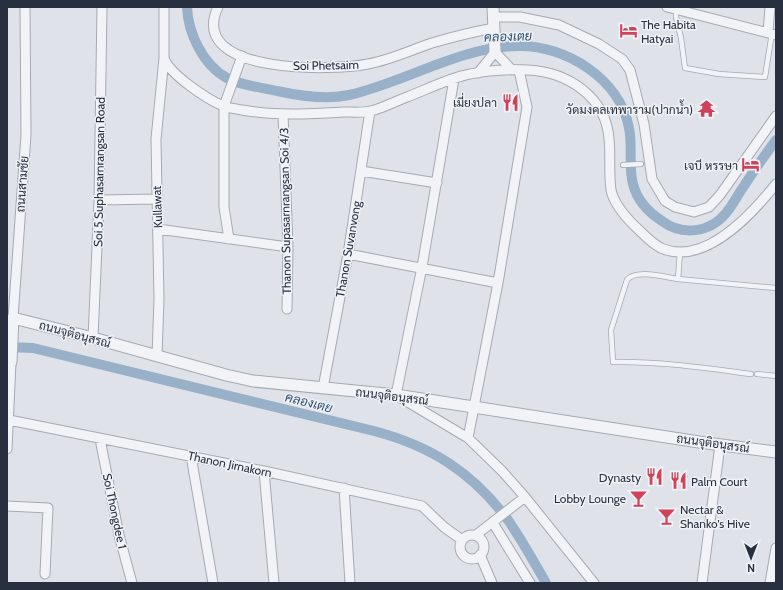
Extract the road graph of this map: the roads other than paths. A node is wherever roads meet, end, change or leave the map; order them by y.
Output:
1 (25, 7) edge
2 (102, 7) edge
3 (164, 7) edge
4 (218, 7) edge
5 (770, 7) edge
6 (675, 8) edge
7 (494, 22) edge
8 (772, 33) edge
9 (495, 52) junction
10 (242, 56) junction
11 (164, 58) junction
12 (515, 70) junction
13 (478, 73) junction
14 (454, 79) junction
15 (224, 106) junction
16 (370, 111) junction
17 (283, 114) junction
18 (776, 116) edge
19 (641, 164) dead end
20 (623, 165) dead end
21 (361, 171) junction
22 (437, 183) junction
23 (776, 184) edge
24 (157, 199) junction
25 (99, 200) junction
26 (158, 229) junction
27 (229, 239) junction
28 (288, 247) junction
29 (680, 252) junction
30 (348, 254) junction
31 (422, 267) junction
32 (678, 278) junction
33 (498, 283) junction
34 (776, 288) edge
35 (287, 309) dead end
36 (10, 319) edge
37 (93, 338) junction
38 (157, 356) junction
39 (9, 362) edge
40 (751, 374) dead end
41 (757, 374) dead end
42 (776, 376) edge
43 (323, 388) junction
44 (396, 396) junction
45 (475, 407) junction
46 (9, 420) junction
47 (468, 438) junction
48 (100, 439) junction
49 (720, 445) junction
50 (7, 449) edge
51 (776, 452) edge
52 (190, 456) junction
53 (264, 471) junction
54 (344, 488) junction
55 (522, 499) junction
56 (7, 506) edge
57 (493, 523) junction
58 (476, 535) junction
59 (461, 543) junction
60 (483, 544) junction
61 (776, 548) edge
62 (480, 555) junction
63 (470, 558) junction
64 (45, 574) dead end
65 (489, 579) edge
66 (132, 583) edge
67 (213, 583) edge
68 (274, 583) edge
69 (350, 583) edge
70 (530, 583) edge
71 (594, 583) edge
72 (702, 583) edge
73 (770, 583) edge

1 - 36 street, ถนนสามชัย
2 - 25 street, Soi 5 Suphasarnrangsan Road
3 - 11 street, Kullawat
4 - 10 street, Soi Phetsaim
5 - 8 street
6 - 8 street
6 - 8 lane
7 - 9 street
7 - 10 street, Soi Phetsaim
7 - 18 street, Soi Phetsaim
9 - 12 street
9 - 13 street
10 - 15 street
11 - 15 street
11 - 24 street, Kullawat
12 - 13 street
12 - 29 street
12 - 33 street
13 - 14 street
14 - 16 street
14 - 22 street
15 - 17 street
15 - 27 street
16 - 17 street
16 - 21 street, Thanon Suvanvong
17 - 28 street, Thanon Supasarnrangsan Soi 4/3
19 - 20 lane
21 - 22 street
21 - 30 street, Thanon Suvanvong
22 - 31 street
23 - 29 street
24 - 25 street
24 - 26 street, Kullawat
25 - 37 street, Soi 5 Suphasarnrangsan Road
26 - 27 street
26 - 38 street, Kullawat
27 - 28 street
28 - 35 street, Thanon Supasarnrangsan Soi 4/3
29 - 32 lane
30 - 31 street
30 - 43 street, Thanon Suvanvong
31 - 33 street
31 - 44 street
32 - 34 lane
32 - 40 lane
33 - 45 street
36 - 37 street, ถนนจุติอนุสรณ์
36 - 39 street, ถนนสามชัย
37 - 38 street, ถนนจุติอนุสรณ์
38 - 43 street, ถนนจุติอนุสรณ์
39 - 46 street
41 - 42 lane
43 - 44 street, ถนนจุติอนุสรณ์
44 - 45 street, ถนนจุติอนุสรณ์
44 - 47 street
45 - 47 street
45 - 49 street, ถนนจุติอนุสรณ์
46 - 48 street, Thanon Jirnakorn
46 - 50 street
47 - 55 street
48 - 52 street, Thanon Jirnakorn
48 - 66 street, Soi Thongdee 1
49 - 51 street, ถนนจุติอนุสรณ์
49 - 72 street
52 - 53 street, Thanon Jirnakorn
52 - 67 street
53 - 54 street, Thanon Jirnakorn
53 - 68 street
54 - 59 street, Thanon Jirnakorn
54 - 69 street
55 - 57 street
55 - 71 street
56 - 64 street
57 - 58 street
57 - 60 street
57 - 70 street
58 - 59 street
58 - 60 street
59 - 63 street
60 - 62 street
61 - 73 street
62 - 63 street
62 - 65 street
63 - 65 street

